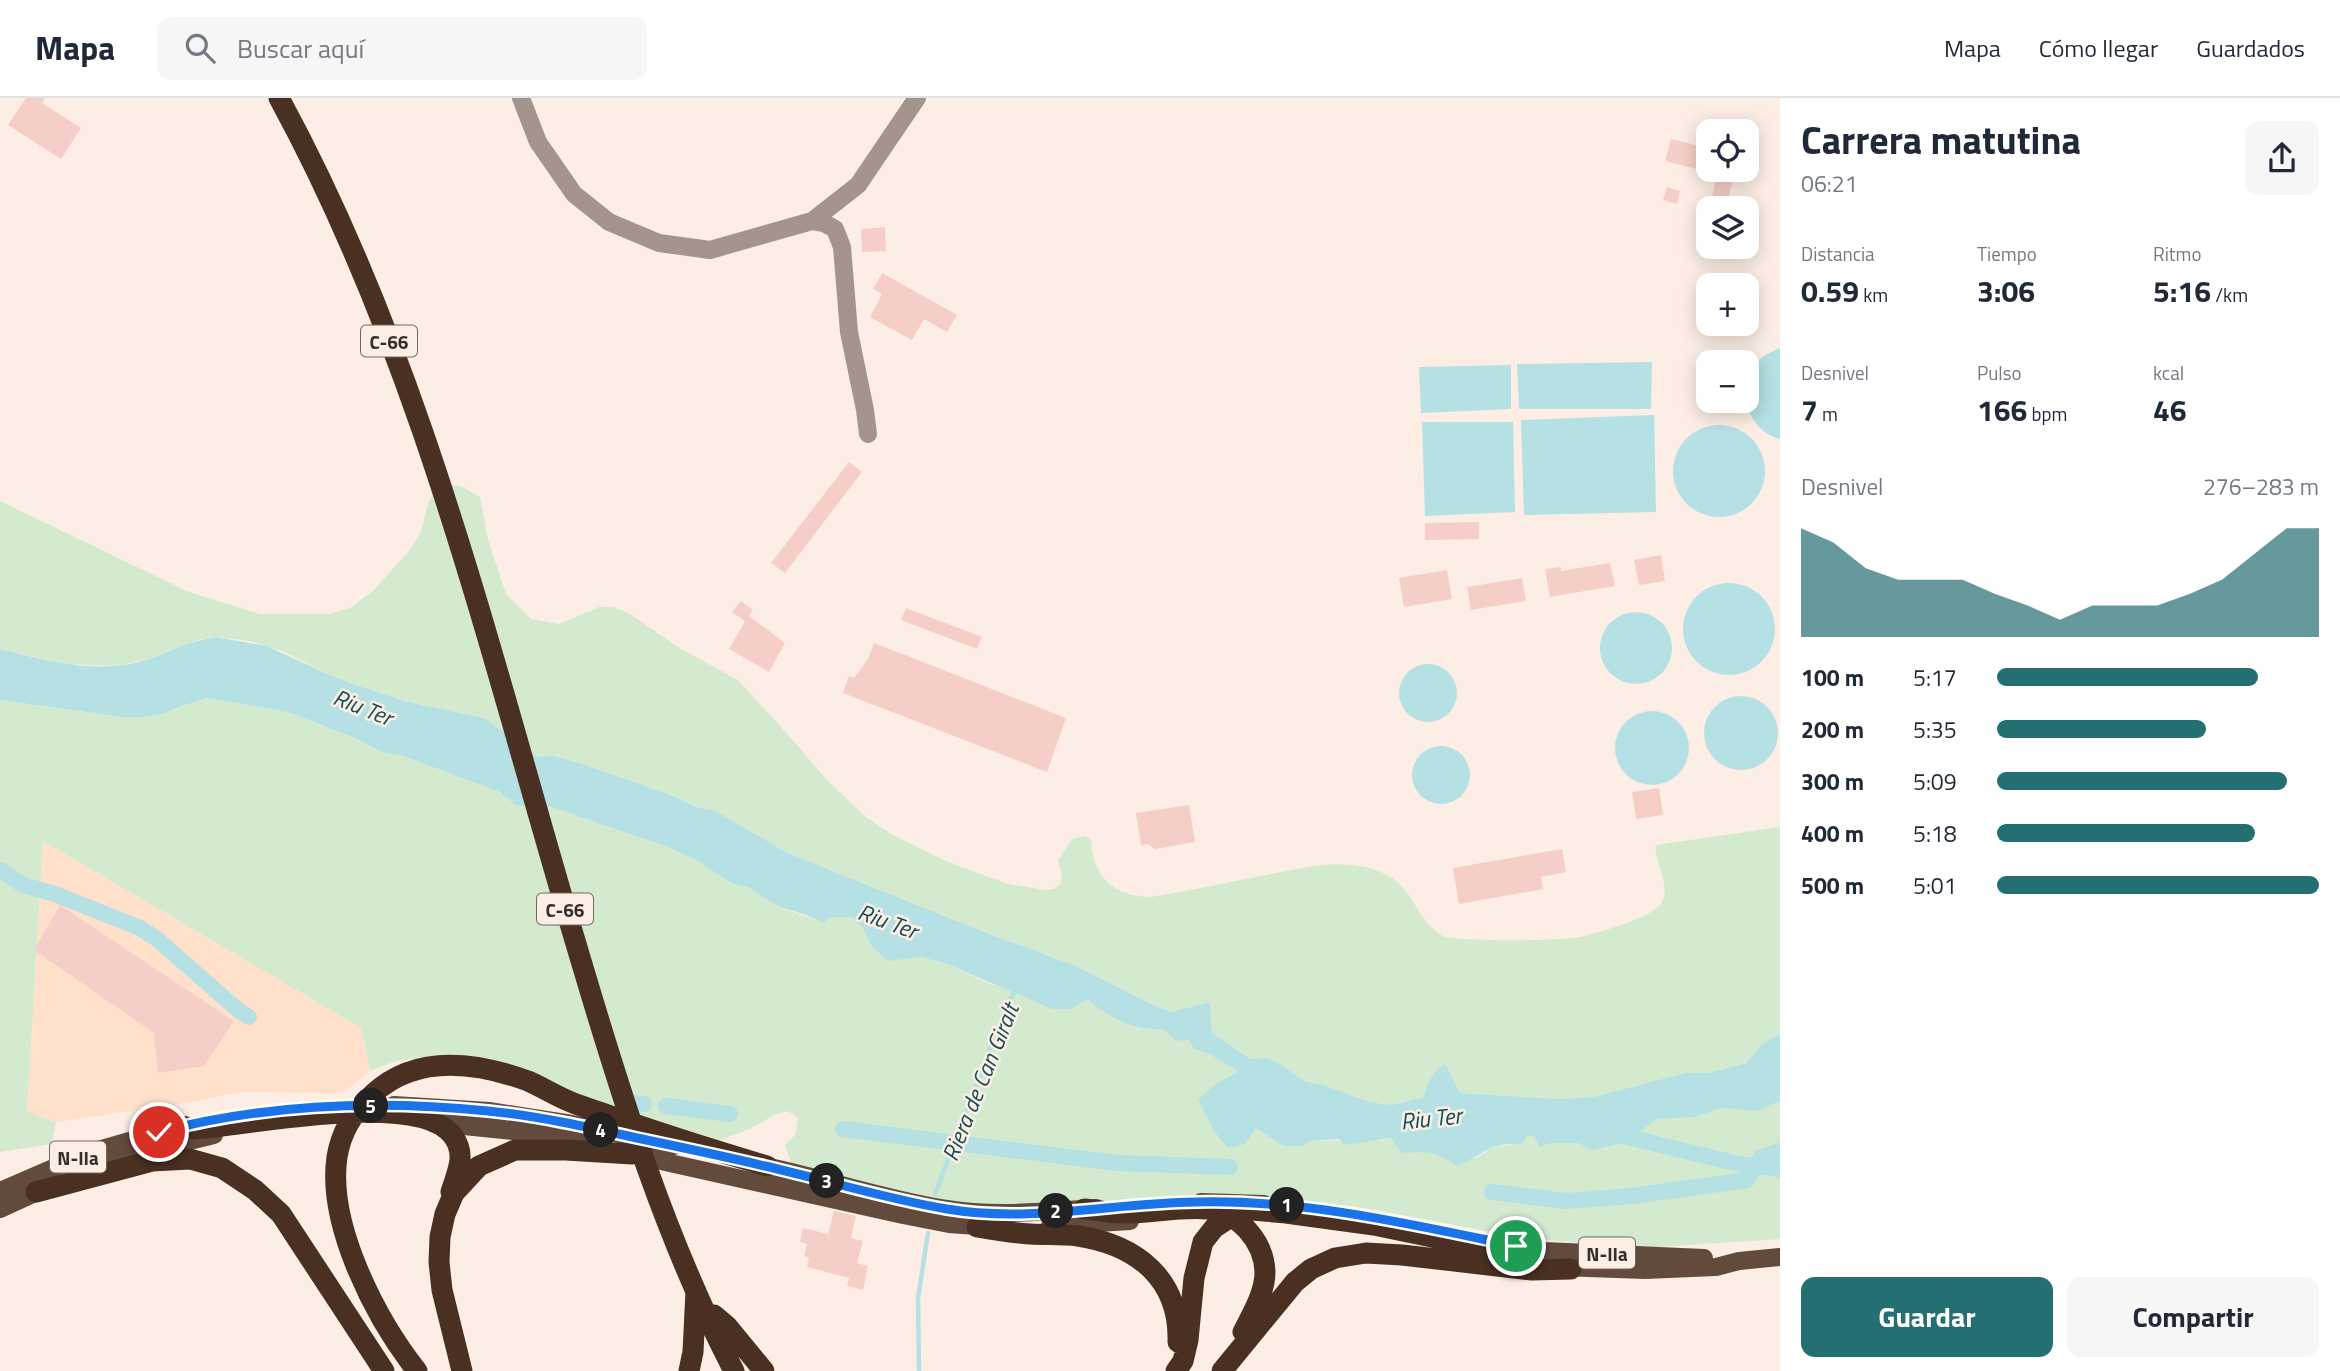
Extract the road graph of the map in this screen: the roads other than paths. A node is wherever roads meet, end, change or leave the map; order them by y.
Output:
1 (279, 98) edge
2 (522, 98) edge
3 (917, 98) edge
4 (812, 221) junction
5 (868, 434) dead end
6 (433, 1123) junction
7 (172, 1129) junction
8 (632, 1154) junction
9 (767, 1166) junction
10 (55, 1167) junction
11 (0, 1191) edge
12 (36, 1192) junction
13 (0, 1199) edge
14 (0, 1209) edge
15 (1084, 1209) junction
16 (445, 1214) junction
17 (1232, 1216) junction
18 (977, 1227) junction
19 (1516, 1246) junction
20 (1780, 1257) edge
21 (1739, 1261) junction
22 (1571, 1269) junction
23 (701, 1298) junction
24 (1224, 1368) edge
25 (384, 1371) edge
26 (417, 1371) edge
27 (462, 1371) edge
28 (688, 1371) edge
29 (734, 1371) edge
30 (764, 1371) edge
31 (1174, 1371) edge

1 - 23 highway, C-66
2 - 4 street
3 - 4 street
4 - 5 street
6 - 7 highway
6 - 8 main road, N-IIa
6 - 12 main road, N-IIa
6 - 16 highway
7 - 9 main road, N-IIa
7 - 10 main road, N-IIa
8 - 16 highway
8 - 18 main road, N-IIa
9 - 15 main road, N-IIa
9 - 26 highway
10 - 11 main road, N-IIa
10 - 13 street
12 - 14 main road, N-IIa
12 - 25 highway
15 - 17 highway
15 - 19 main road, N-IIa
16 - 27 highway
17 - 18 main road, N-IIa
17 - 19 highway
17 - 22 main road, N-IIa
17 - 24 highway
17 - 31 highway
18 - 31 highway
19 - 21 main road, N-IIa
20 - 21 main road, N-IIa
21 - 22 main road, N-IIa
22 - 24 highway
23 - 28 highway
23 - 29 highway, C-66
23 - 30 highway

